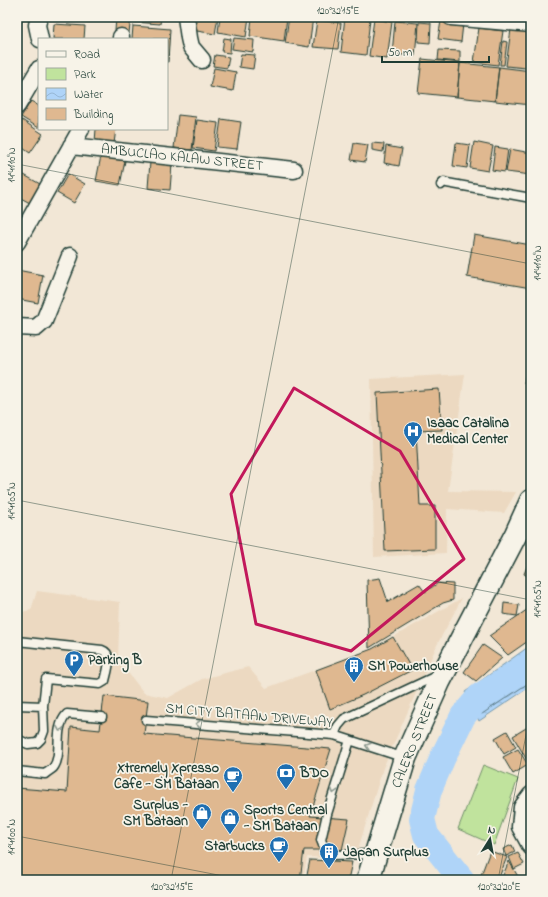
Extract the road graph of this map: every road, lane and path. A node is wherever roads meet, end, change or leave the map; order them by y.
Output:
1 (39, 17) edge
2 (186, 17) edge
3 (450, 17) edge
4 (531, 24) edge
5 (40, 38) edge
6 (202, 60) dead end
7 (38, 71) edge
8 (17, 106) edge
9 (80, 130) edge
10 (71, 146) junction
11 (294, 170) dead end
12 (441, 185) dead end
13 (531, 198) edge
14 (17, 242) edge
15 (70, 256) dead end
16 (17, 327) edge
17 (531, 501) edge
18 (17, 641) edge
19 (443, 673) junction
20 (17, 705) edge
21 (43, 706) junction
22 (102, 716) dead end
23 (146, 720) dead end
24 (334, 735) junction
25 (17, 739) edge
26 (350, 740) junction
27 (405, 758) junction
28 (17, 771) edge
29 (531, 796) edge
30 (531, 847) edge
31 (375, 854) junction
32 (368, 880) edge

1 - 5 street
2 - 6 street
3 - 4 street
7 - 8 street
9 - 10 street
10 - 11 street, AMBUCLAO KALAW STREET
10 - 14 street
12 - 13 lane
15 - 16 street
17 - 19 main road, CALERO STREET
18 - 21 lane
19 - 24 lane
19 - 27 main road, CALERO STREET
20 - 21 lane
21 - 25 lane
22 -> 28 lane
24 -> 23 lane, SM CITY BATAAN DRIVEWAY
24 - 26 lane, SM CITY BATAAN DRIVEWAY
27 -> 26 lane, SM CITY BATAAN DRIVEWAY
26 -> 31 lane, SM CITY BATAAN DRIVEWAY
27 - 31 main road, CALERO STREET
29 - 30 street
31 - 32 main road, CALERO STREET

